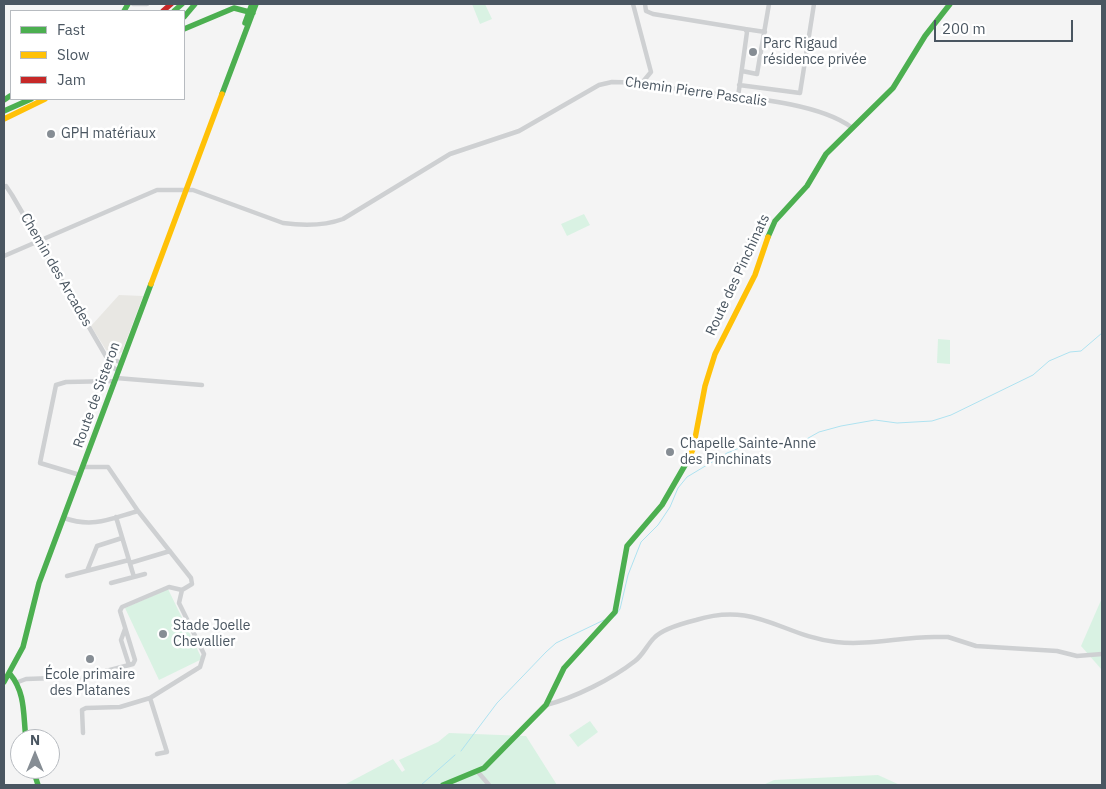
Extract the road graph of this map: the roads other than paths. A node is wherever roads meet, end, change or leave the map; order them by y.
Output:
1 (134, 4) edge
2 (147, 4) edge
3 (195, 4) edge
4 (243, 4) edge
5 (633, 4) edge
6 (645, 4) edge
7 (769, 4) edge
8 (814, 4) edge
9 (950, 4) edge
10 (252, 7) edge
11 (185, 16) edge
12 (185, 29) edge
13 (745, 29) junction
14 (764, 32) junction
15 (742, 71) junction
16 (641, 84) junction
17 (739, 85) junction
18 (738, 97) junction
19 (28, 100) edge
20 (43, 100) edge
21 (47, 100) edge
22 (4, 112) edge
23 (20, 112) junction
24 (4, 119) edge
25 (852, 127) junction
26 (4, 187) edge
27 (187, 189) junction
28 (38, 240) junction
29 (4, 256) edge
30 (106, 356) junction
31 (122, 363) junction
32 (116, 377) junction
33 (202, 385) dead end
34 (83, 467) junction
35 (80, 475) junction
36 (138, 511) junction
37 (116, 517) junction
38 (64, 518) junction
39 (122, 538) junction
40 (170, 551) junction
41 (129, 561) junction
42 (87, 571) junction
43 (145, 574) dead end
44 (67, 576) dead end
45 (134, 577) junction
46 (111, 583) dead end
47 (182, 590) junction
48 (125, 628) junction
49 (1102, 654) edge
50 (129, 665) junction
51 (6, 678) edge
52 (18, 682) junction
53 (150, 698) junction
54 (546, 705) junction
55 (25, 729) edge
56 (83, 733) dead end
57 (157, 754) dead end
58 (478, 772) junction
59 (443, 785) edge
60 (489, 785) edge

1 - 2 street
3 - 11 main road
4 - 10 main road
5 - 16 street
6 - 13 street
7 - 14 street
8 - 17 street
9 - 25 main road, Route des Pinchinats
10 - 12 main road
10 - 27 main road, Route de Sisteron
13 - 14 street
13 - 15 street
14 - 15 street
15 - 17 street
16 - 18 street, Chemin Pierre Pascalis
16 - 27 street, Chemin Pierre Pascalis
17 - 18 street
18 - 25 street, Chemin Pierre Pascalis
19 - 22 main road
20 - 23 main road
21 - 23 main road
23 - 24 main road
25 - 54 main road, Route des Pinchinats
26 - 28 street, Chemin des Arcades
27 - 28 street
27 - 31 main road, Route de Sisteron
28 - 29 street
28 - 30 street, Chemin des Arcades
30 - 31 street
30 - 32 street, Chemin des Arcades
31 - 32 main road, Route de Sisteron
32 - 33 street
32 - 34 main road, Route de Sisteron
32 - 35 street
34 - 35 main road, Route de Sisteron
34 - 36 street
35 - 38 main road, Route de Sisteron
36 - 37 street
36 - 40 street
37 - 38 street
37 - 39 street
38 - 51 main road, Route de Sisteron
39 - 41 street
39 - 42 street
40 - 41 street
40 - 47 street
41 - 42 street
41 - 45 street
42 - 44 street
43 - 45 street
45 - 46 street
47 - 48 street
47 - 53 street
48 - 50 street
48 - 50 street
49 - 54 street
50 - 52 street
51 - 52 main road, Route de Sisteron
52 - 55 main road
53 - 56 street
53 - 57 street
54 - 58 main road, Route des Pinchinats
58 - 59 main road, Route des Pinchinats
58 - 60 street

